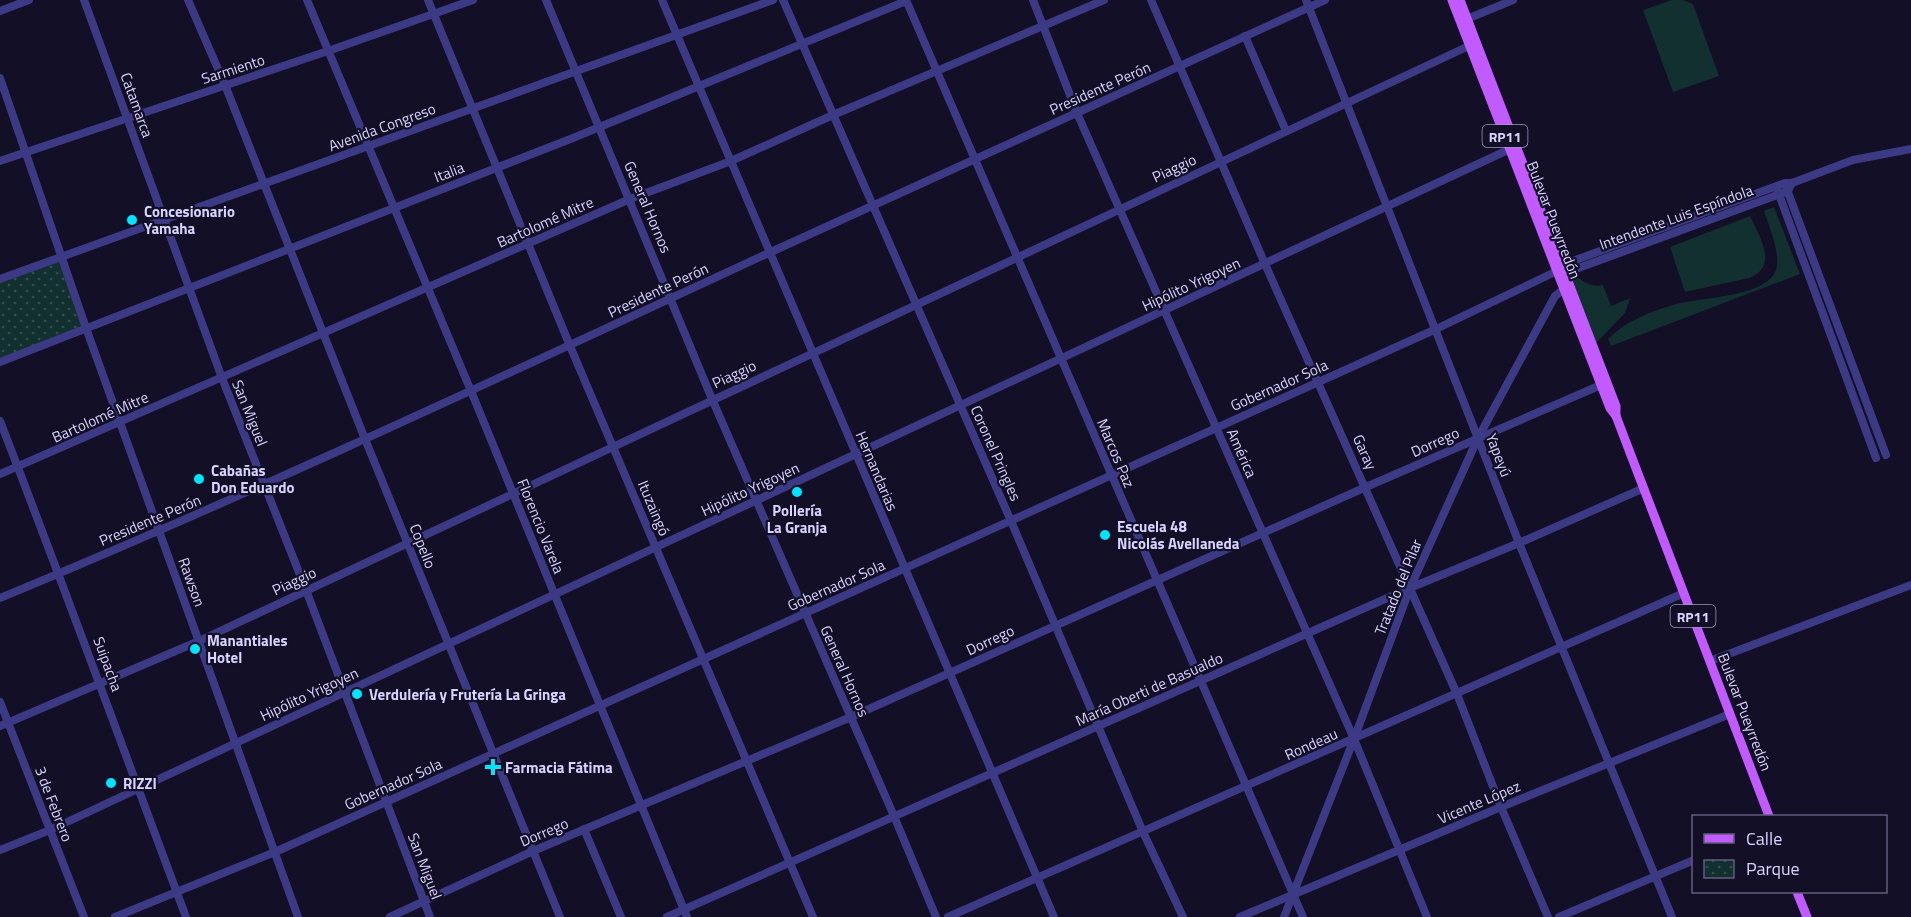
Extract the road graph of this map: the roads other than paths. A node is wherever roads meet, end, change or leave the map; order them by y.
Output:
1 (29, 0) edge
2 (84, 0) edge
3 (188, 0) edge
4 (307, 0) edge
5 (429, 0) edge
6 (473, 0) edge
7 (546, 0) edge
8 (662, 0) edge
9 (773, 0) edge
10 (783, 0) edge
11 (1033, 0) edge
12 (1104, 0) edge
13 (1151, 0) edge
14 (1325, 0) edge
15 (1452, 0) edge
16 (1460, 0) edge
17 (1513, 0) edge
18 (906, 1) edge
19 (1307, 4) edge
20 (0, 11) edge
21 (434, 14) junction
22 (1464, 20) junction
23 (1043, 26) junction
24 (676, 35) junction
25 (1245, 36) junction
26 (802, 44) junction
27 (1473, 44) junction
28 (328, 51) junction
29 (1180, 66) junction
30 (576, 71) junction
31 (937, 72) junction
32 (0, 78) edge
33 (225, 85) junction
34 (699, 87) junction
35 (1347, 102) junction
36 (473, 108) junction
37 (1077, 113) junction
38 (833, 115) junction
39 (127, 118) junction
40 (600, 127) junction
41 (1286, 131) junction
42 (368, 146) junction
43 (1510, 149) junction
44 (1911, 149) edge
45 (26, 152) junction
46 (975, 159) junction
47 (731, 161) junction
48 (1221, 161) junction
49 (0, 162) edge
50 (497, 168) junction
51 (264, 184) junction
52 (1788, 185) junction
53 (1777, 190) junction
54 (630, 199) junction
55 (873, 206) junction
56 (1388, 206) junction
57 (394, 208) junction
58 (1119, 209) junction
59 (164, 220) junction
60 (529, 244) junction
61 (289, 248) junction
62 (771, 252) junction
63 (62, 257) junction
64 (1017, 257) junction
65 (1814, 262) junction
66 (1265, 264) junction
67 (1805, 265) junction
68 (1562, 270) junction
69 (0, 279) edge
70 (189, 287) junction
71 (1567, 287) junction
72 (428, 288) junction
73 (672, 299) junction
74 (916, 304) junction
75 (1164, 311) junction
76 (86, 328) junction
77 (1434, 330) junction
78 (323, 334) junction
79 (570, 346) junction
80 (813, 352) junction
81 (1061, 359) junction
82 (0, 362) edge
83 (1853, 367) junction
84 (1844, 371) junction
85 (222, 378) junction
86 (1319, 382) junction
87 (1601, 385) junction
88 (471, 391) junction
89 (712, 399) junction
90 (960, 406) junction
91 (1616, 416) junction
92 (0, 421) edge
93 (120, 423) junction
94 (1216, 429) junction
95 (1478, 438) junction
96 (365, 439) junction
97 (1881, 443) junction
98 (613, 446) junction
99 (1872, 446) junction
100 (855, 454) junction
101 (1886, 455) dead end
102 (1876, 458) dead end
103 (18, 467) junction
104 (0, 474) edge
105 (1111, 476) junction
106 (264, 484) junction
107 (1366, 487) junction
108 (1644, 488) junction
109 (513, 492) junction
110 (756, 501) junction
111 (1011, 521) junction
112 (159, 532) junction
113 (1263, 533) junction
114 (407, 542) junction
115 (1519, 543) junction
116 (656, 547) junction
117 (905, 569) junction
118 (59, 574) junction
119 (1157, 581) junction
120 (1911, 585) edge
121 (1410, 588) junction
122 (306, 590) junction
123 (555, 594) junction
124 (1684, 594) junction
125 (0, 598) edge
126 (805, 613) junction
127 (1056, 624) junction
128 (1307, 633) junction
129 (199, 641) junction
130 (448, 644) junction
131 (1562, 647) junction
132 (704, 659) junction
133 (1710, 661) junction
134 (950, 673) junction
135 (1200, 681) junction
136 (100, 683) junction
137 (344, 692) junction
138 (1457, 694) junction
139 (0, 702) edge
140 (600, 706) junction
141 (1730, 714) junction
142 (851, 717) junction
143 (4, 724) edge
144 (1098, 726) junction
145 (1354, 740) junction
146 (236, 743) junction
147 (494, 754) junction
148 (747, 761) junction
149 (1609, 763) junction
150 (993, 773) junction
151 (1245, 788) junction
152 (137, 789) junction
153 (386, 802) junction
154 (641, 805) junction
155 (1501, 807) junction
156 (1769, 815) edge
157 (894, 816) junction
158 (584, 829) junction
159 (50, 830) junction
160 (1143, 832) junction
161 (0, 850) edge
162 (1400, 850) junction
163 (533, 851) junction
164 (275, 852) junction
165 (1692, 861) edge
166 (790, 862) junction
167 (1656, 876) junction
168 (1038, 878) junction
169 (177, 892) junction
170 (1798, 893) edge
171 (1293, 894) junction
172 (424, 901) junction
173 (686, 913) edge
174 (84, 917) edge
175 (115, 917) edge
176 (186, 917) edge
177 (298, 917) edge
178 (390, 917) edge
179 (430, 917) edge
180 (560, 917) edge
181 (621, 917) edge
182 (667, 917) edge
183 (813, 917) edge
184 (936, 917) edge
185 (948, 917) edge
186 (1054, 917) edge
187 (1183, 917) edge
188 (1240, 917) edge
189 (1284, 917) edge
190 (1303, 917) edge
191 (1427, 917) edge
192 (1548, 917) edge
193 (1560, 917) edge
194 (1672, 917) edge
195 (1807, 917) edge

1 - 20 street
2 - 39 street, Catamarca
3 - 33 street, Copello
4 - 28 street, Florencio Varela
5 - 21 street, Ituzaingó
6 - 21 street, Sarmiento
7 - 30 street, General Hornos
8 - 24 street, Hernandarias
9 - 24 street, Avenida Congreso
10 - 26 street, Coronel Pringles
11 - 23 street, América
12 - 23 street, Bartolomé Mitre
13 - 29 street, Garay
14 - 19 street, Presidente Perón
15 - 22 main road, Bulevar Pueyrredón / RP11
16 - 22 main road, Bulevar Pueyrredón / RP11
17 - 22 street
18 - 26 street, Italia
18 - 31 street, Marcos Paz
19 - 25 street, Presidente Perón
19 - 35 street, Yapeyú
21 - 28 street, Sarmiento
21 - 36 street, Ituzaingó
22 - 27 main road, Bulevar Pueyrredón / RP11
23 - 31 street, Bartolomé Mitre
23 - 37 street, América
24 - 30 street, Avenida Congreso
24 - 34 street, Hernandarias
25 - 29 street, Presidente Perón
25 - 41 street
26 - 34 street, Italia
26 - 38 street, Coronel Pringles
27 - 35 street, Piaggio
27 - 43 main road, Bulevar Pueyrredón / RP11
27 - 68 main road, Bulevar Pueyrredón / RP11
28 - 33 street, Sarmiento
28 - 42 street, Florencio Varela
29 - 37 street, Presidente Perón
29 - 48 street, Garay
30 - 36 street, Avenida Congreso
30 - 40 street, General Hornos
31 - 38 street, Bartolomé Mitre
31 - 46 street, Marcos Paz
32 - 45 street, Rawson
33 - 39 street, Sarmiento
33 - 51 street, Copello
34 - 40 street, Italia
34 - 47 street, Hernandarias
35 - 41 street, Piaggio
35 - 56 street, Yapeyú
36 - 42 street, Avenida Congreso
36 - 50 street, Ituzaingó
37 - 46 street, Presidente Perón
37 - 58 street, América
38 - 47 street, Bartolomé Mitre
38 - 55 street, Coronel Pringles
39 - 45 street, Sarmiento
39 - 59 street, Catamarca
40 - 50 street, Italia
40 - 54 street, General Hornos
41 - 48 street, Piaggio
42 - 51 street, Avenida Congreso
42 - 57 street, Florencio Varela
43 - 56 street, Hipólito Yrigoyen
43 - 68 main road, Bulevar Pueyrredón / RP11
44 - 52 street, Intendente Luis Espíndola
45 - 49 street, Sarmiento
45 - 63 street, Rawson
46 - 55 street, Presidente Perón
46 - 64 street, Marcos Paz
47 - 54 street, Bartolomé Mitre
47 - 62 street, Hernandarias
48 - 58 street, Piaggio
48 - 66 street, Garay
50 - 57 street, Italia
50 - 60 street, Ituzaingó
51 - 59 street, Avenida Congreso
51 - 61 street, Copello
52 - 53 street, Intendente Luis Espíndola
52 - 65 street
53 - 67 street
53 - 68 street, Intendente Luis Espíndola
54 - 60 street, Bartolomé Mitre
54 - 73 street, General Hornos
55 - 62 street, Presidente Perón
55 - 74 street, Coronel Pringles
56 - 66 street, Hipólito Yrigoyen
56 - 77 street, Yapeyú
57 - 61 street, Italia
57 - 72 street, Florencio Varela
58 - 64 street, Piaggio
58 - 75 street, América
59 - 63 street, Avenida Congreso
59 - 70 street, San Miguel
60 - 72 street, Bartolomé Mitre
60 - 79 street, Ituzaingó
61 - 70 street, Italia
61 - 78 street, Copello
62 - 73 street, Presidente Perón
62 - 80 street, Hernandarias
63 - 69 street, Avenida Congreso
63 - 76 street, Rawson
64 - 74 street, Piaggio
64 - 81 street, Marcos Paz
65 - 67 street
65 - 83 street
66 - 75 street, Hipólito Yrigoyen
66 - 86 street, Garay
67 - 84 street
68 - 71 main road, Bulevar Pueyrredón / RP11
68 - 77 street, Gobernador Sola
70 - 76 street, Italia
70 - 85 street, San Miguel
71 - 87 main road, Bulevar Pueyrredón / RP11
71 - 91 main road, Bulevar Pueyrredón / RP11
71 - 95 street, Tratado del Pilar
72 - 78 street, Bartolomé Mitre
72 - 88 street, Florencio Varela
73 - 79 street, Presidente Perón
73 - 89 street, General Hornos
74 - 80 street, Piaggio
74 - 90 street, Coronel Pringles
75 - 81 street, Hipólito Yrigoyen
75 - 94 street, América
76 - 82 street, Italia
76 - 93 street, Rawson
77 - 86 street, Gobernador Sola
77 - 95 street, Yapeyú
78 - 85 street, Bartolomé Mitre
78 - 96 street, Copello
79 - 88 street, Presidente Perón
79 - 98 street, Ituzaingó
80 - 89 street, Piaggio
80 - 100 street, Hernandarias
81 - 90 street, Hipólito Yrigoyen
81 - 105 street, Marcos Paz
83 - 84 street
83 - 97 street
84 - 99 street
85 - 93 street, Bartolomé Mitre
85 - 106 street, San Miguel
86 - 94 street, Gobernador Sola
86 - 107 street, Garay
87 - 91 main road, Bulevar Pueyrredón / RP11
87 - 95 street, Dorrego
88 - 96 street, Presidente Perón
88 - 109 street, Florencio Varela
89 - 98 street, Piaggio
89 - 110 street, General Hornos
90 - 100 street, Hipólito Yrigoyen
90 - 111 street, Coronel Pringles
91 - 108 main road, Bulevar Pueyrredón / RP11
92 - 103 street, Suipacha
93 - 103 street, Bartolomé Mitre
93 - 112 street, Rawson
94 - 105 street, Gobernador Sola
94 - 113 street, América
95 - 107 street, Dorrego
95 - 115 street, Yapeyú
95 - 121 street, Tratado del Pilar
96 - 106 street, Presidente Perón
96 - 114 street, Copello
97 - 99 street
97 - 101 street
98 - 109 street, Piaggio
98 - 116 street, Ituzaingó
99 - 102 street
100 - 110 street, Hipólito Yrigoyen
100 - 117 street, Hernandarias
103 - 104 street, Bartolomé Mitre
103 - 118 street, Suipacha
105 - 111 street, Gobernador Sola
105 - 119 street, Marcos Paz
106 - 112 street, Presidente Perón
106 - 122 street, San Miguel
107 - 113 street, Dorrego
107 - 121 street, Garay
108 - 115 street, María Oberti de Basualdo
108 - 124 main road, Bulevar Pueyrredón / RP11
109 - 114 street, Piaggio
109 - 123 street, Florencio Varela
110 - 116 street, Hipólito Yrigoyen
110 - 126 street, General Hornos
111 - 117 street, Gobernador Sola
111 - 127 street, Coronel Pringles
112 - 118 street, Presidente Perón
112 - 129 street, Rawson
113 - 119 street, Dorrego
113 - 128 street, América
114 - 122 street, Piaggio
114 - 130 street, Copello
115 - 121 street, María Oberti de Basualdo
115 - 131 street, Yapeyú
116 - 123 street, Hipólito Yrigoyen
116 - 132 street, Ituzaingó
117 - 126 street, Gobernador Sola
117 - 134 street, Hernandarias
118 - 125 street, Presidente Perón
118 - 136 street, Suipacha
119 - 127 street, Dorrego
119 - 135 street, Marcos Paz
120 - 133 street
121 - 128 street, María Oberti de Basualdo
121 - 138 street, Garay
121 - 145 street, Tratado del Pilar
122 - 129 street, Piaggio
122 - 137 street, San Miguel
123 - 130 street, Hipólito Yrigoyen
123 - 140 street, Florencio Varela
124 - 131 street, Rondeau
124 - 133 main road, Bulevar Pueyrredón / RP11
126 - 132 street, Gobernador Sola
126 - 142 street, General Hornos
127 - 134 street, Dorrego
127 - 144 street, Coronel Pringles
128 - 135 street, María Oberti de Basualdo
128 - 145 street, América
129 - 136 street, Piaggio
129 - 146 street, Rawson
130 - 137 street, Hipólito Yrigoyen
130 - 147 street, Copello
131 - 138 street, Rondeau
131 - 149 street, Yapeyú
132 - 140 street, Gobernador Sola
132 - 148 street, Ituzaingó
133 - 141 main road, Bulevar Pueyrredón / RP11
134 - 142 street, Dorrego
134 - 150 street, Hernandarias
135 - 144 street, María Oberti de Basualdo
135 - 151 street, Marcos Paz
136 - 143 street, Piaggio
136 - 152 street, Suipacha
137 - 146 street, Hipólito Yrigoyen
137 - 153 street, San Miguel
138 - 145 street, Rondeau
138 - 155 street, Garay
139 - 143 street, 3 de Febrero
140 - 147 street, Gobernador Sola
140 - 154 street, Florencio Varela
141 - 149 street, Vicente López
141 - 156 main road, Bulevar Pueyrredón / RP11
142 - 148 street, Dorrego
142 - 157 street, General Hornos
143 - 159 street, 3 de Febrero
144 - 150 street, María Oberti de Basualdo
144 - 160 street, Coronel Pringles
145 - 151 street, Rondeau
145 - 162 street, América
145 - 171 street, Tratado del Pilar
146 - 152 street, Hipólito Yrigoyen
146 - 164 street, Rawson
147 - 153 street, Gobernador Sola
147 - 163 street, Copello
148 - 154 street, Dorrego
148 - 166 street, Ituzaingó
149 - 155 street, Vicente López
149 - 167 street, Yapeyú
150 - 157 street, María Oberti de Basualdo
150 - 168 street, Hernandarias
151 - 160 street, Rondeau
151 - 171 street, Marcos Paz
152 - 159 street, Hipólito Yrigoyen
152 - 169 street, Suipacha
153 - 164 street, Gobernador Sola
153 - 172 street, San Miguel
154 - 158 street, Dorrego
154 - 173 street, Florencio Varela
155 - 162 street, Vicente López
155 - 192 street, Garay
157 - 166 street, María Oberti de Basualdo
157 - 184 street, General Hornos
158 - 163 street, Dorrego
158 - 181 street
159 - 161 street, Hipólito Yrigoyen
159 - 174 street, 3 de Febrero
160 - 168 street, Rondeau
160 - 187 street, Coronel Pringles
162 - 171 street, Vicente López
162 - 191 street, América
163 - 172 street, Dorrego
163 - 180 street, Copello
164 - 169 street, Gobernador Sola
164 - 177 street, Rawson
165 - 167 street
166 - 173 street, María Oberti de Basualdo
166 - 183 street, Ituzaingó
167 - 193 street
167 - 194 street, Yapeyú
168 - 185 street, Rondeau
168 - 186 street, Hernandarias
169 - 175 street, Gobernador Sola
169 - 176 street, Suipacha
170 - 195 main road
171 - 188 street, Vicente López
171 - 189 street, Tratado del Pilar
171 - 190 street, Marcos Paz
172 - 178 street, Dorrego
172 - 179 street, San Miguel
173 - 182 street, María Oberti de Basualdo

